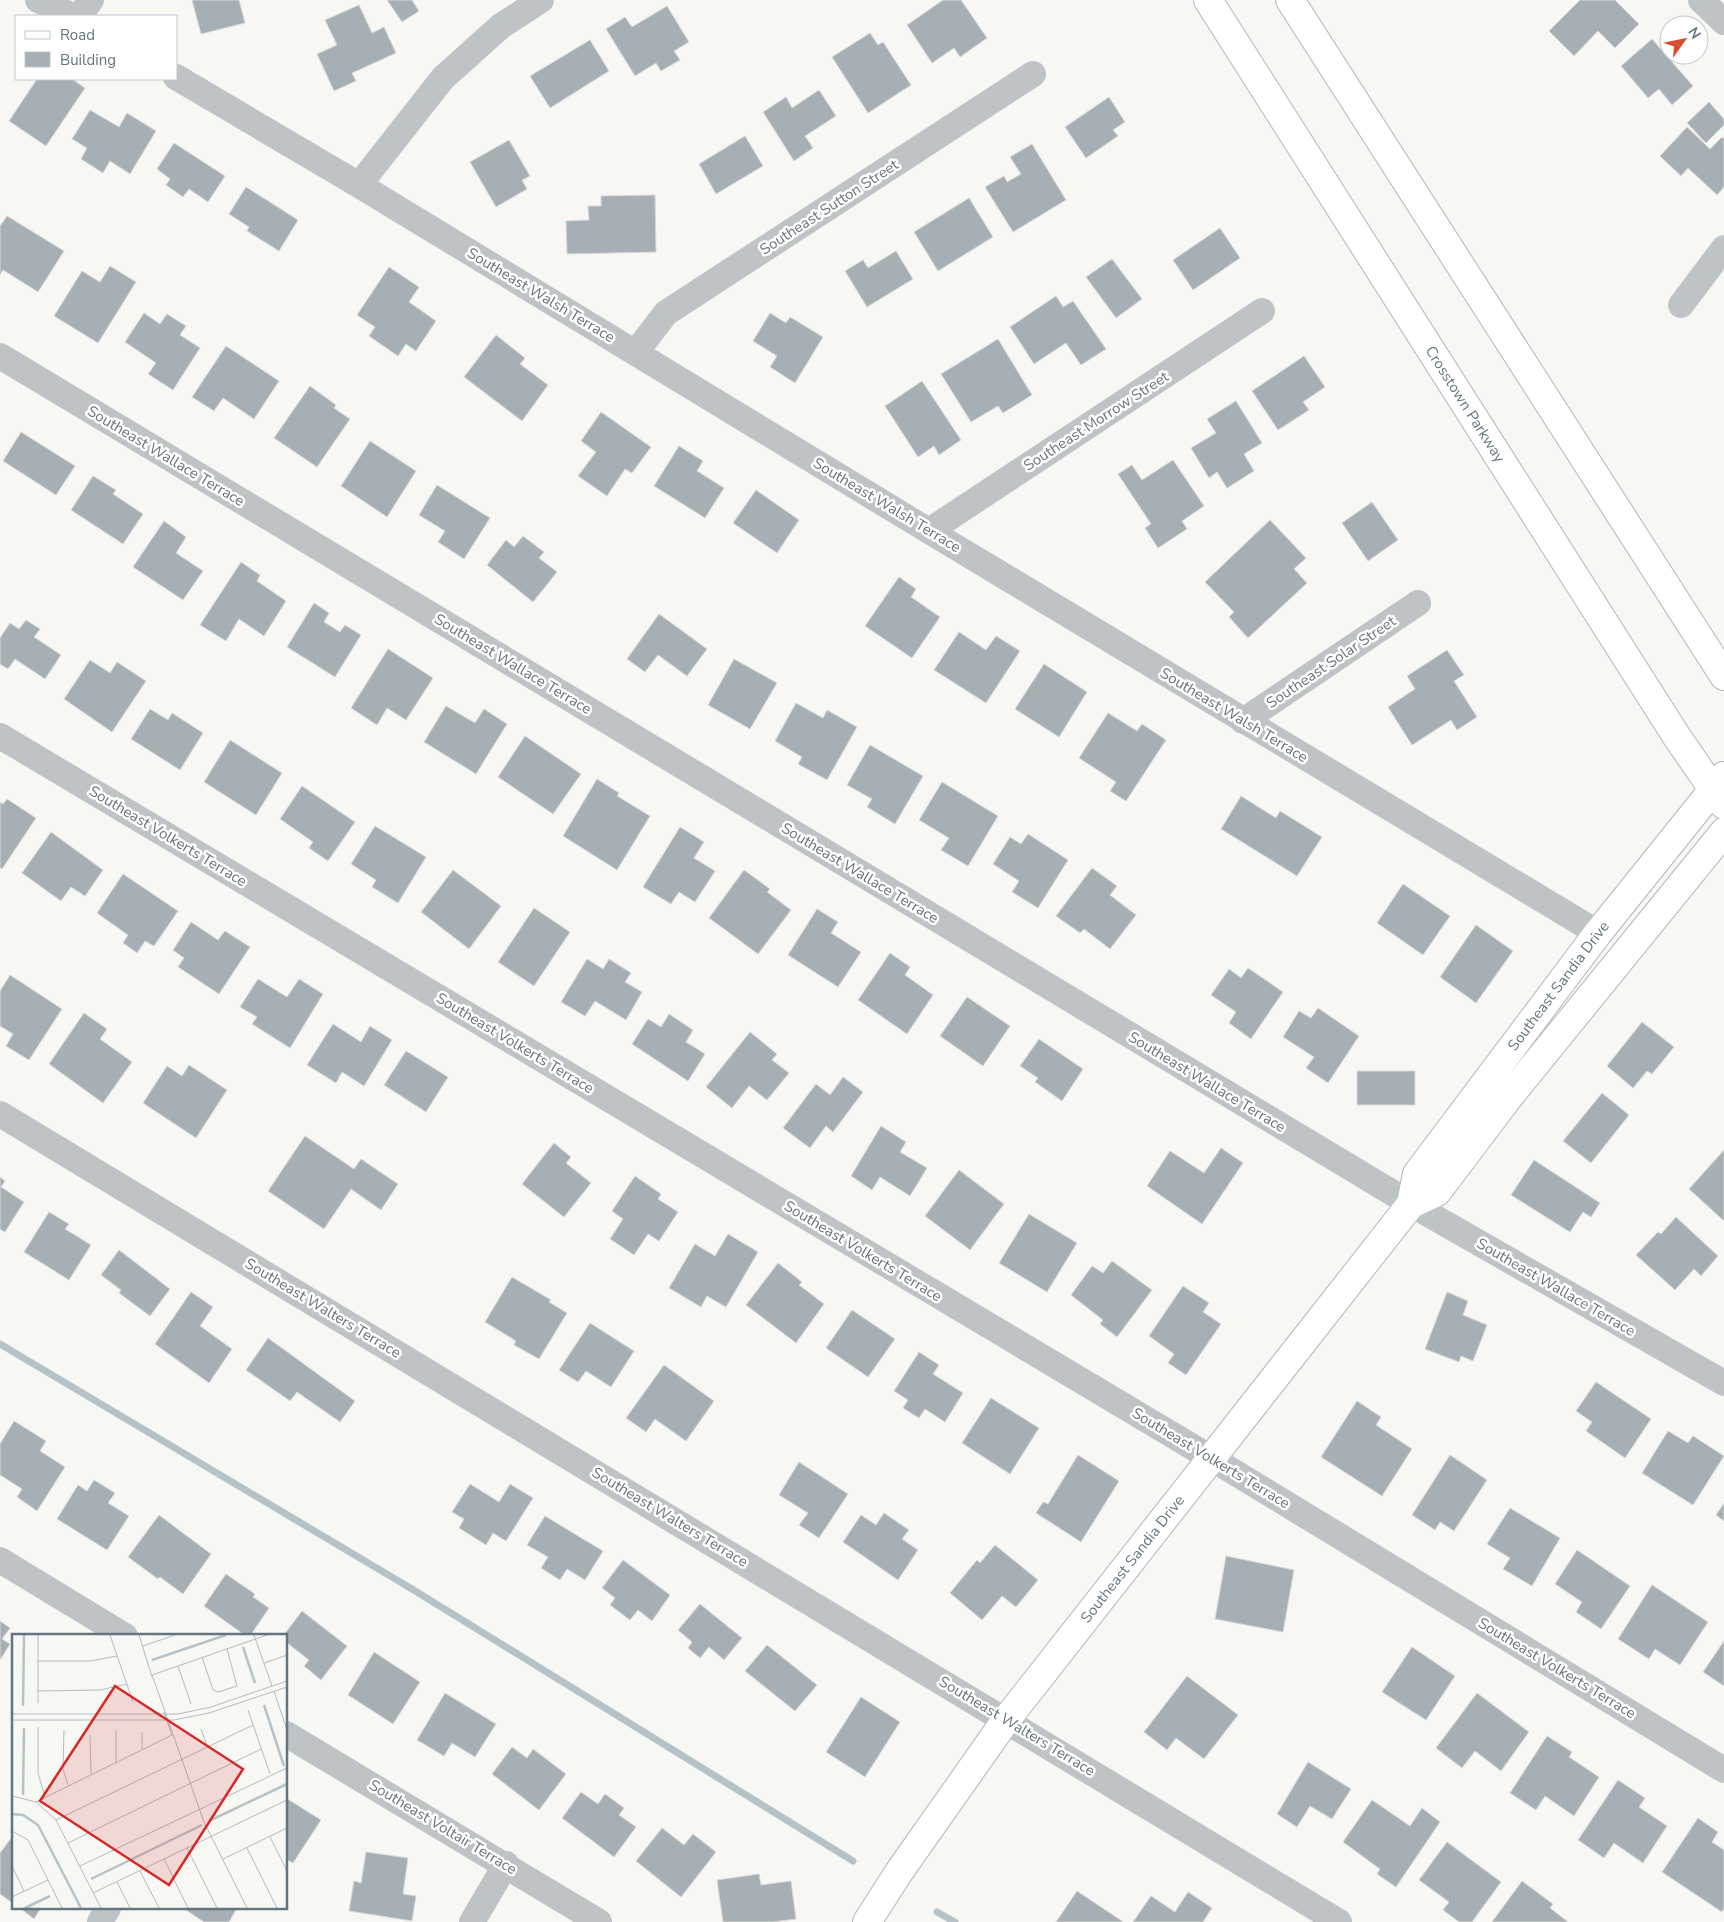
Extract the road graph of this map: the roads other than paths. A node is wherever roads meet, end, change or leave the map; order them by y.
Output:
1 (38, 0) edge
2 (92, 0) edge
3 (541, 0) edge
4 (1208, 0) edge
5 (1290, 0) edge
6 (1701, 0) edge
7 (72, 15) edge
8 (81, 15) edge
9 (1724, 22) edge
10 (1033, 74) dead end
11 (178, 78) edge
12 (359, 185) junction
13 (1724, 248) edge
14 (1681, 305) dead end
15 (1262, 311) dead end
16 (636, 352) junction
17 (0, 356) edge
18 (929, 531) junction
19 (1418, 603) dead end
20 (1724, 676) edge
21 (1243, 720) junction
22 (0, 736) edge
23 (1720, 790) edge
24 (1724, 832) edge
25 (1598, 933) junction
26 (0, 1114) edge
27 (1411, 1204) junction
28 (1722, 1379) edge
29 (1211, 1458) junction
30 (0, 1560) edge
31 (122, 1634) edge
32 (1006, 1720) junction
33 (288, 1735) edge
34 (1724, 1770) edge
35 (506, 1864) junction
36 (107, 1910) edge
37 (100, 1922) edge
38 (472, 1922) edge
39 (599, 1922) edge
40 (867, 1922) edge
41 (1339, 1922) edge

1 - 7 street
2 - 8 street
3 - 12 street
4 - 23 street, Crosstown Parkway
5 - 20 street
6 - 9 street
10 - 16 street, Southeast Sutton Street
11 - 12 street, Southeast Walsh Terrace
12 - 16 street, Southeast Walsh Terrace
13 - 14 street
15 - 18 street, Southeast Morrow Street
16 - 18 street, Southeast Walsh Terrace
17 - 27 street, Southeast Wallace Terrace
18 - 21 street, Southeast Walsh Terrace
19 - 21 street, Southeast Solar Street
21 - 25 street, Southeast Walsh Terrace
22 - 29 street, Southeast Volkerts Terrace
23 - 25 street, Southeast Sandia Drive
24 - 27 street, Southeast Sandia Drive
25 - 27 street, Southeast Sandia Drive
26 - 32 street, Southeast Walters Terrace
27 - 28 street, Southeast Wallace Terrace
27 - 29 street, Southeast Sandia Drive
29 - 32 street, Southeast Sandia Drive
29 - 34 street, Southeast Volkerts Terrace
30 - 31 street
32 - 40 street, Southeast Sandia Drive
32 - 41 street, Southeast Walters Terrace
33 - 35 street, Southeast Voltair Terrace
35 - 38 street
35 - 39 street, Southeast Voltair Terrace
36 - 37 street

